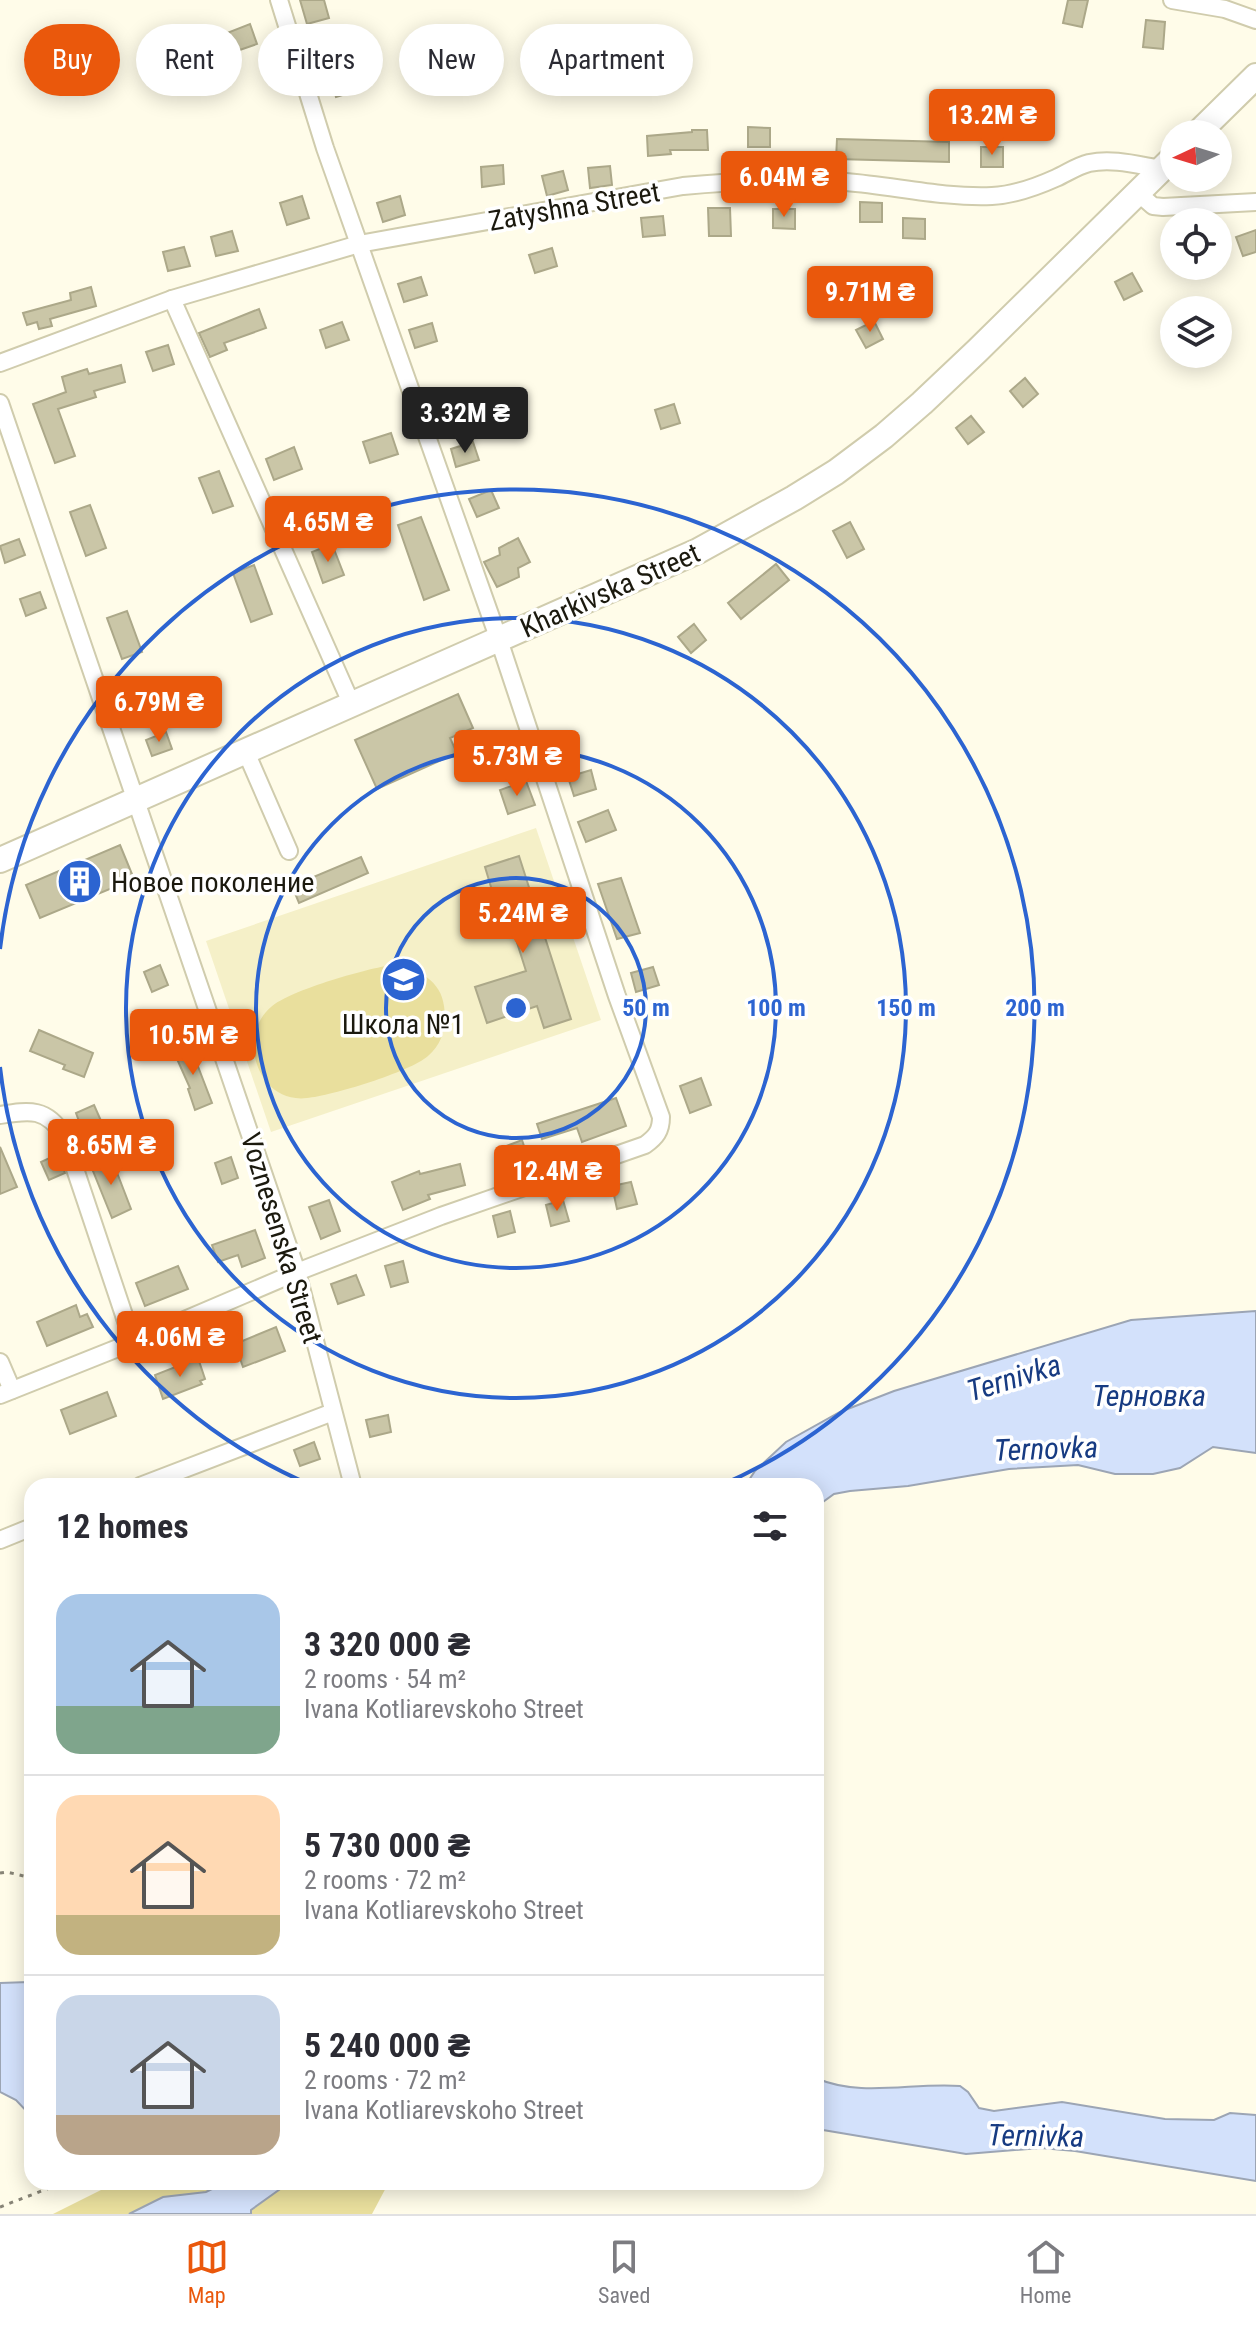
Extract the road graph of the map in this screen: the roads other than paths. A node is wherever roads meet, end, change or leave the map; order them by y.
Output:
1 (279, 0) edge
2 (1172, 0) edge
3 (1256, 20) edge
4 (1256, 76) edge
5 (1211, 120) edge
6 (1160, 163) edge
7 (1160, 171) edge
8 (1138, 193) junction
9 (1256, 202) edge
10 (359, 244) junction
11 (172, 299) junction
12 (0, 363) edge
13 (0, 403) edge
14 (499, 640) junction
15 (352, 705) junction
16 (246, 752) junction
17 (137, 800) junction
18 (289, 851) dead end
19 (0, 860) edge
20 (0, 1115) edge
21 (297, 1272) junction
22 (133, 1342) junction
23 (0, 1362) edge
24 (6, 1392) edge
25 (333, 1412) junction
26 (161, 1478) edge
27 (351, 1478) edge
28 (24, 1530) edge
29 (0, 1540) edge

1 - 10 street
2 - 3 street
4 - 5 street
6 - 10 street, Zatyshna Street
7 - 8 street, Kharkivska Street
8 - 9 street
8 - 14 street, Kharkivska Street
10 - 11 street, Zatyshna Street
10 - 14 street
11 - 12 street, Zatyshna Street
11 - 15 street
13 - 17 street, Voznesenska Street
14 - 15 street, Kharkivska Street
14 - 21 street
15 - 16 street, Kharkivska Street
16 - 17 street, Kharkivska Street
16 - 18 street
17 - 19 street, Kharkivska Street
17 - 21 street, Voznesenska Street
20 - 22 street
21 - 22 street
21 - 25 street, Voznesenska Street
22 - 24 street
23 - 24 street
25 - 26 street
25 - 27 street, Voznesenska Street
28 - 29 street

